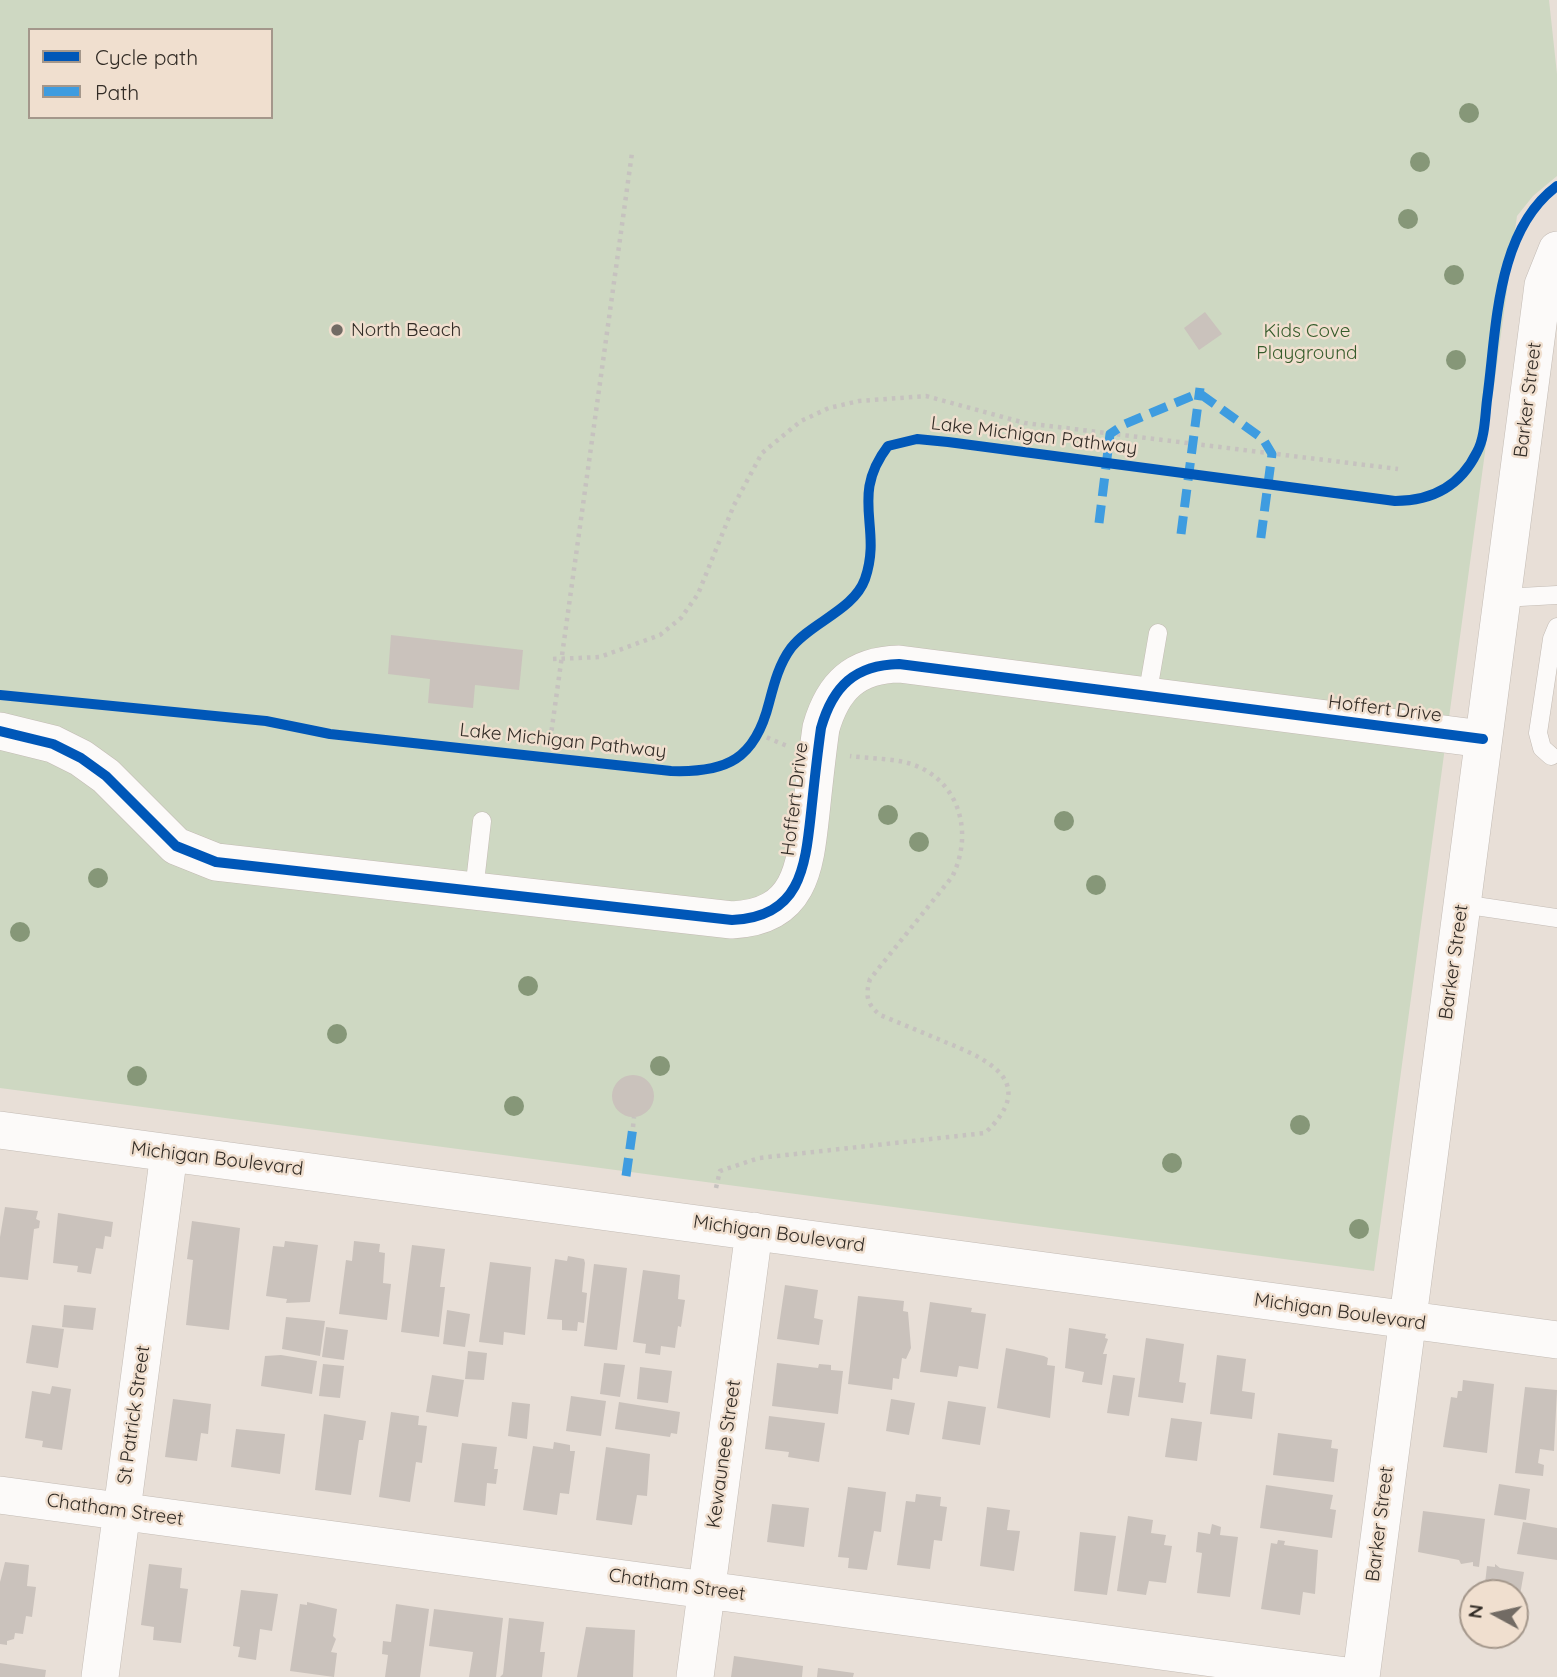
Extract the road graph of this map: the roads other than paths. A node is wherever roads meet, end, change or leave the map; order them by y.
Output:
1 (1557, 250) edge
2 (1557, 595) edge
3 (1502, 597) junction
4 (1557, 627) edge
5 (1158, 633) dead end
6 (1147, 697) junction
7 (0, 732) edge
8 (1483, 739) junction
9 (1551, 756) dead end
10 (482, 821) dead end
11 (474, 891) junction
12 (1462, 904) junction
13 (1557, 918) edge
14 (0, 1130) edge
15 (169, 1153) junction
16 (754, 1231) junction
17 (1407, 1321) junction
18 (1557, 1340) edge
19 (0, 1495) edge
20 (122, 1511) junction
21 (706, 1588) junction
22 (100, 1677) edge
23 (695, 1677) edge
24 (1354, 1677) edge
25 (1360, 1677) edge

1 - 3 street, Barker Street
2 - 3 lane
3 - 8 street, Barker Street
4 - 9 lane
5 - 6 lane
6 - 8 street, Hoffert Drive
6 - 11 street, Hoffert Drive
7 - 11 street, Hoffert Drive
8 - 12 street, Barker Street
10 - 11 lane
12 - 13 lane
12 - 17 street, Barker Street
14 - 15 street, Michigan Boulevard
15 - 16 street, Michigan Boulevard
15 - 20 street, St Patrick Street
16 - 17 street, Michigan Boulevard
16 - 21 street, Kewaunee Street
17 - 18 street, Michigan Boulevard
17 - 25 street, Barker Street
19 - 20 street, Chatham Street
20 - 21 street, Chatham Street
20 - 22 street, St Patrick Street
21 - 23 street, Kewaunee Street
21 - 24 street, Chatham Street

